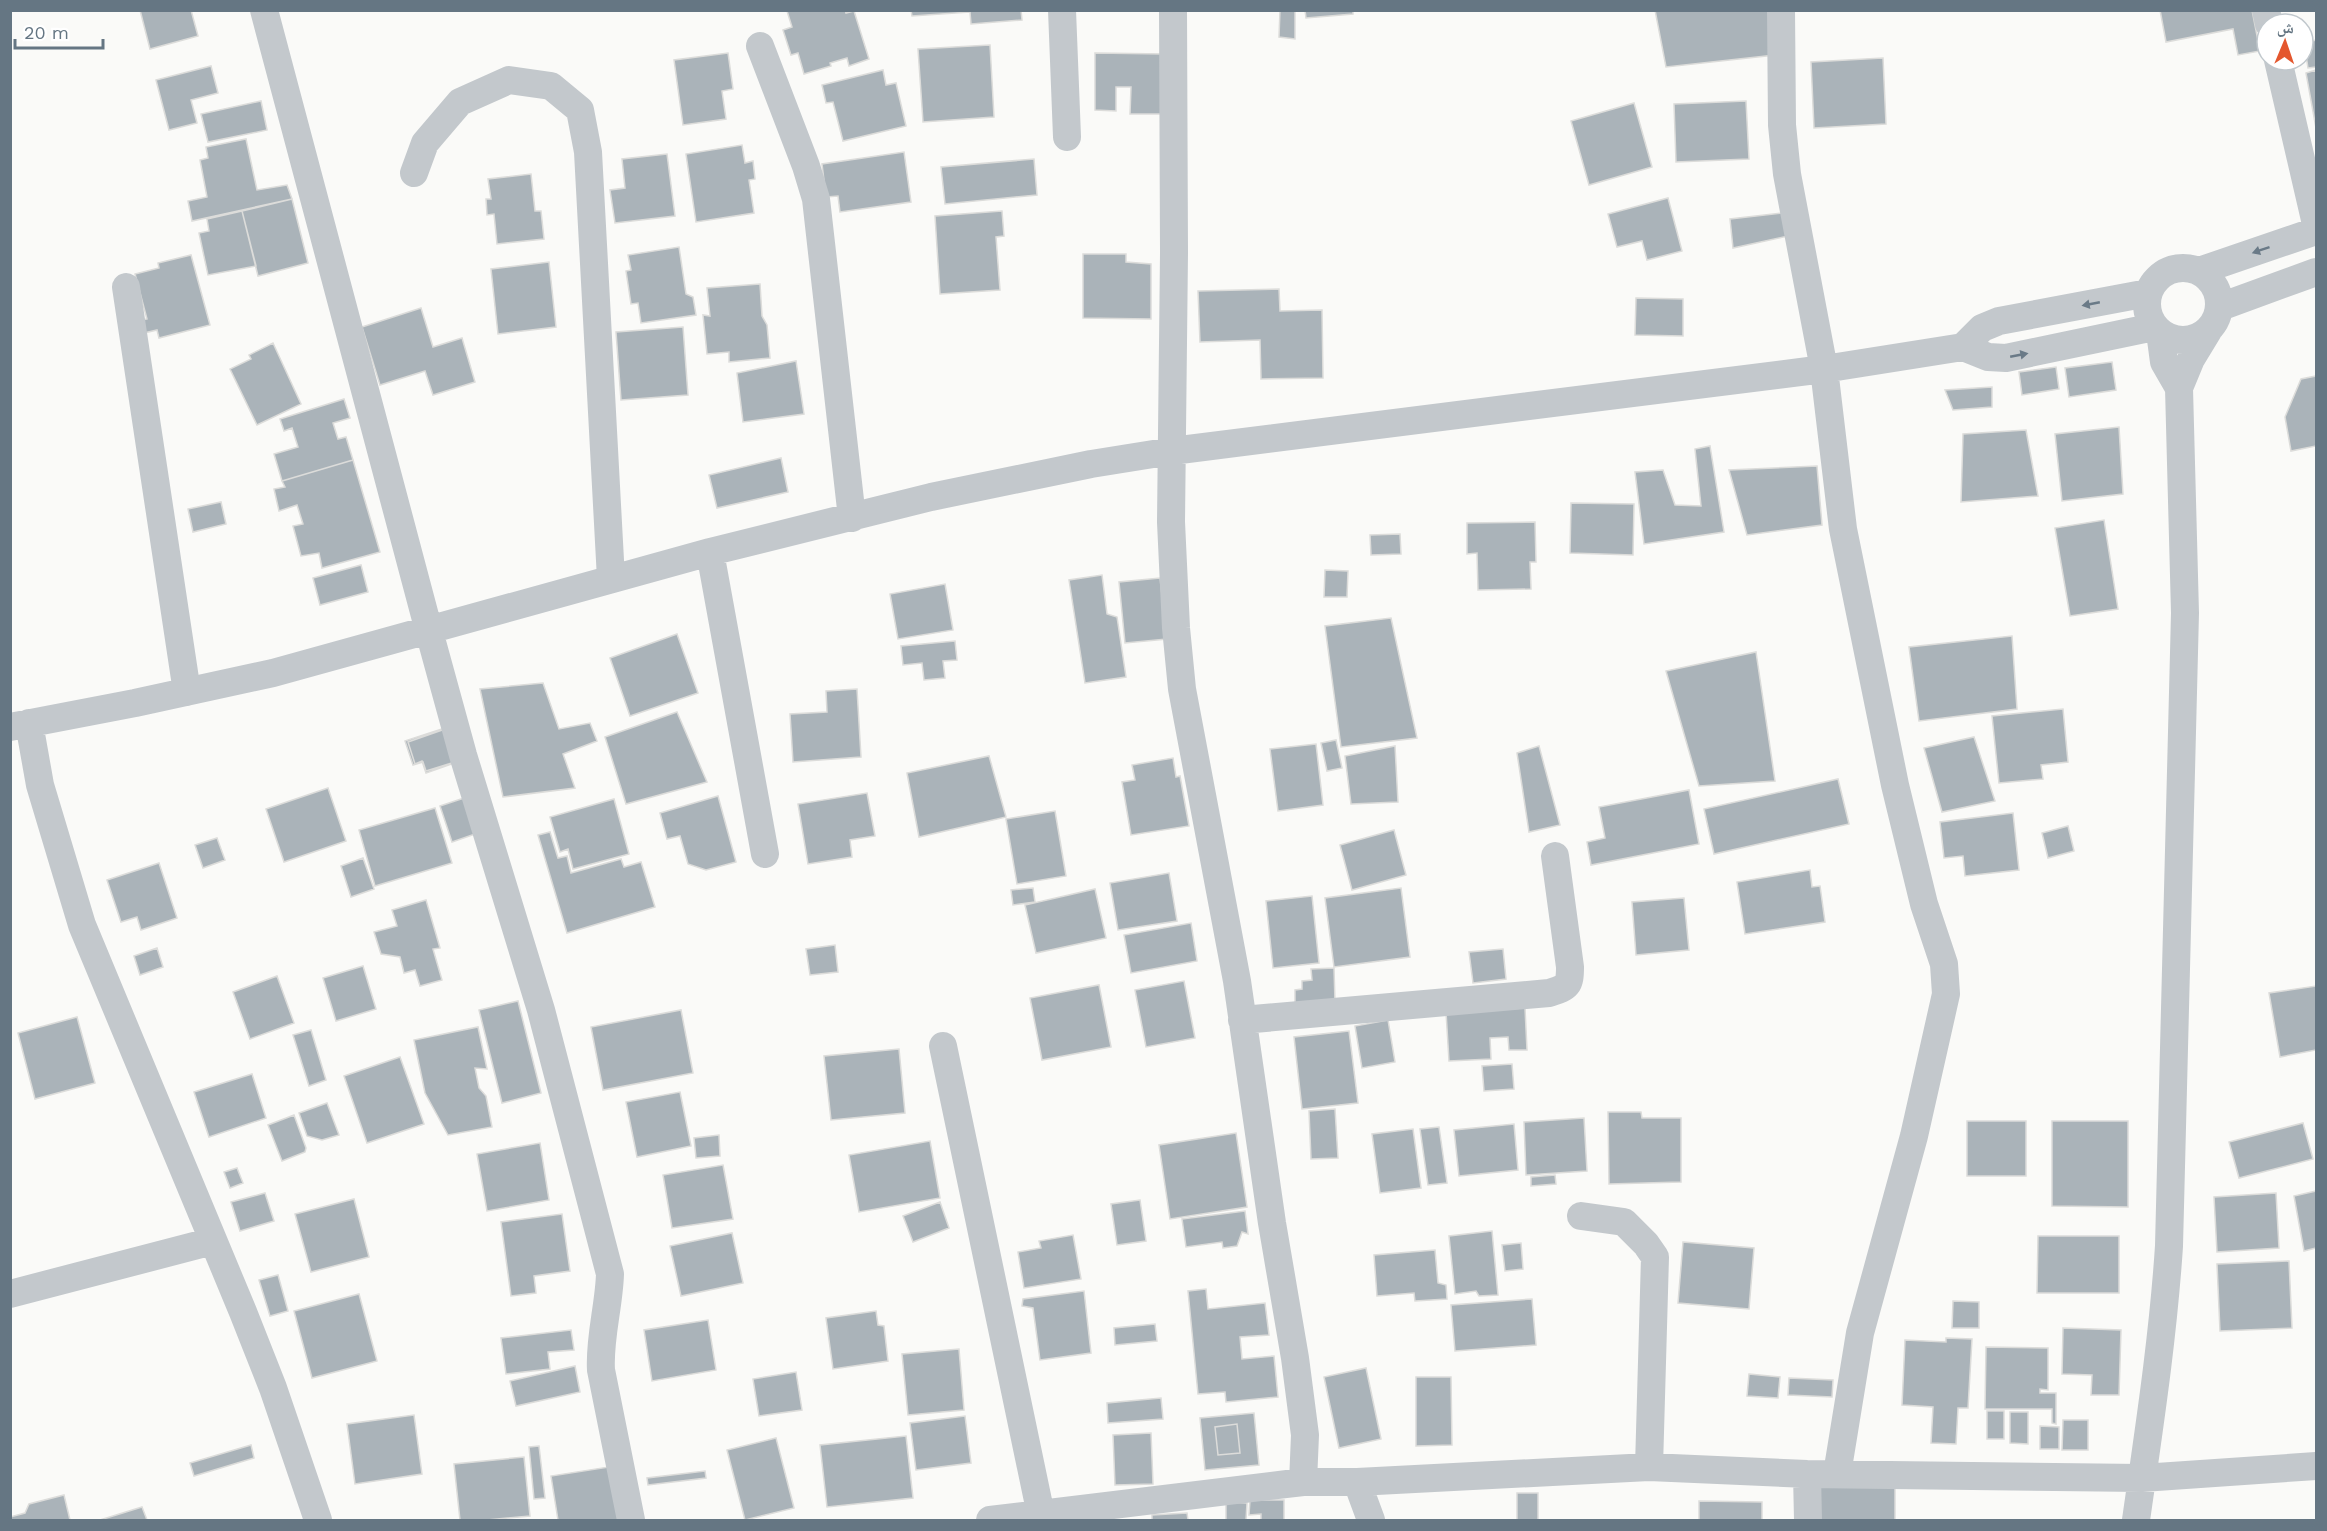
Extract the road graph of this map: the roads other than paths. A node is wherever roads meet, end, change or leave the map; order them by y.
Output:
1 (264, 10) edge
2 (1062, 10) edge
3 (1173, 10) edge
4 (1781, 10) edge
5 (760, 46) dead end
6 (2281, 72) edge
7 (1066, 137) dead end
8 (414, 172) dead end
9 (2316, 224) edge
10 (2316, 231) edge
11 (2199, 271) junction
12 (2316, 272) edge
13 (126, 287) dead end
14 (2148, 293) junction
15 (2214, 319) junction
16 (2157, 329) junction
17 (1963, 347) junction
18 (1824, 369) junction
19 (2179, 388) junction
20 (1172, 452) junction
21 (852, 518) junction
22 (710, 552) junction
23 (611, 579) junction
24 (429, 631) junction
25 (187, 692) junction
26 (15, 725) edge
27 (765, 854) dead end
28 (1555, 856) dead end
29 (1242, 1020) junction
30 (943, 1046) dead end
31 (1581, 1216) dead end
32 (213, 1240) junction
33 (10, 1294) edge
34 (2316, 1466) edge
35 (1649, 1467) junction
36 (1808, 1474) junction
37 (1837, 1474) junction
38 (2142, 1478) junction
39 (1303, 1482) junction
40 (1357, 1482) junction
41 (1113, 1513) edge
42 (1041, 1515) junction
43 (318, 1521) edge
44 (631, 1521) edge
45 (990, 1521) edge
46 (1371, 1521) edge
47 (1808, 1521) edge
48 (2136, 1521) edge

1 - 24 street
2 - 7 street
3 - 20 street
4 - 18 street
5 - 21 street
6 - 9 street
8 - 23 street
10 -> 11 street
11 - 14 street
11 - 15 street
12 - 15 street
13 - 25 street
14 - 16 street
14 -> 17 street
15 - 16 street
15 - 19 street
17 -> 16 street
16 - 19 street
17 - 18 street
18 - 20 street
18 - 37 street
19 - 38 street
20 - 21 street
20 - 29 street
21 - 22 street
22 - 23 street
22 - 27 street
23 - 24 street
24 - 25 street
24 - 44 street
25 - 26 street
26 - 32 street
28 - 29 street
29 - 39 street
30 - 42 street
31 - 35 street
32 - 33 street
32 - 43 street
34 - 38 street
35 - 36 street
35 - 40 street
36 - 37 street
36 - 47 street
37 - 38 street
38 - 48 street
39 - 40 street
39 - 41 street
40 - 46 street
41 - 42 street
42 - 45 street

